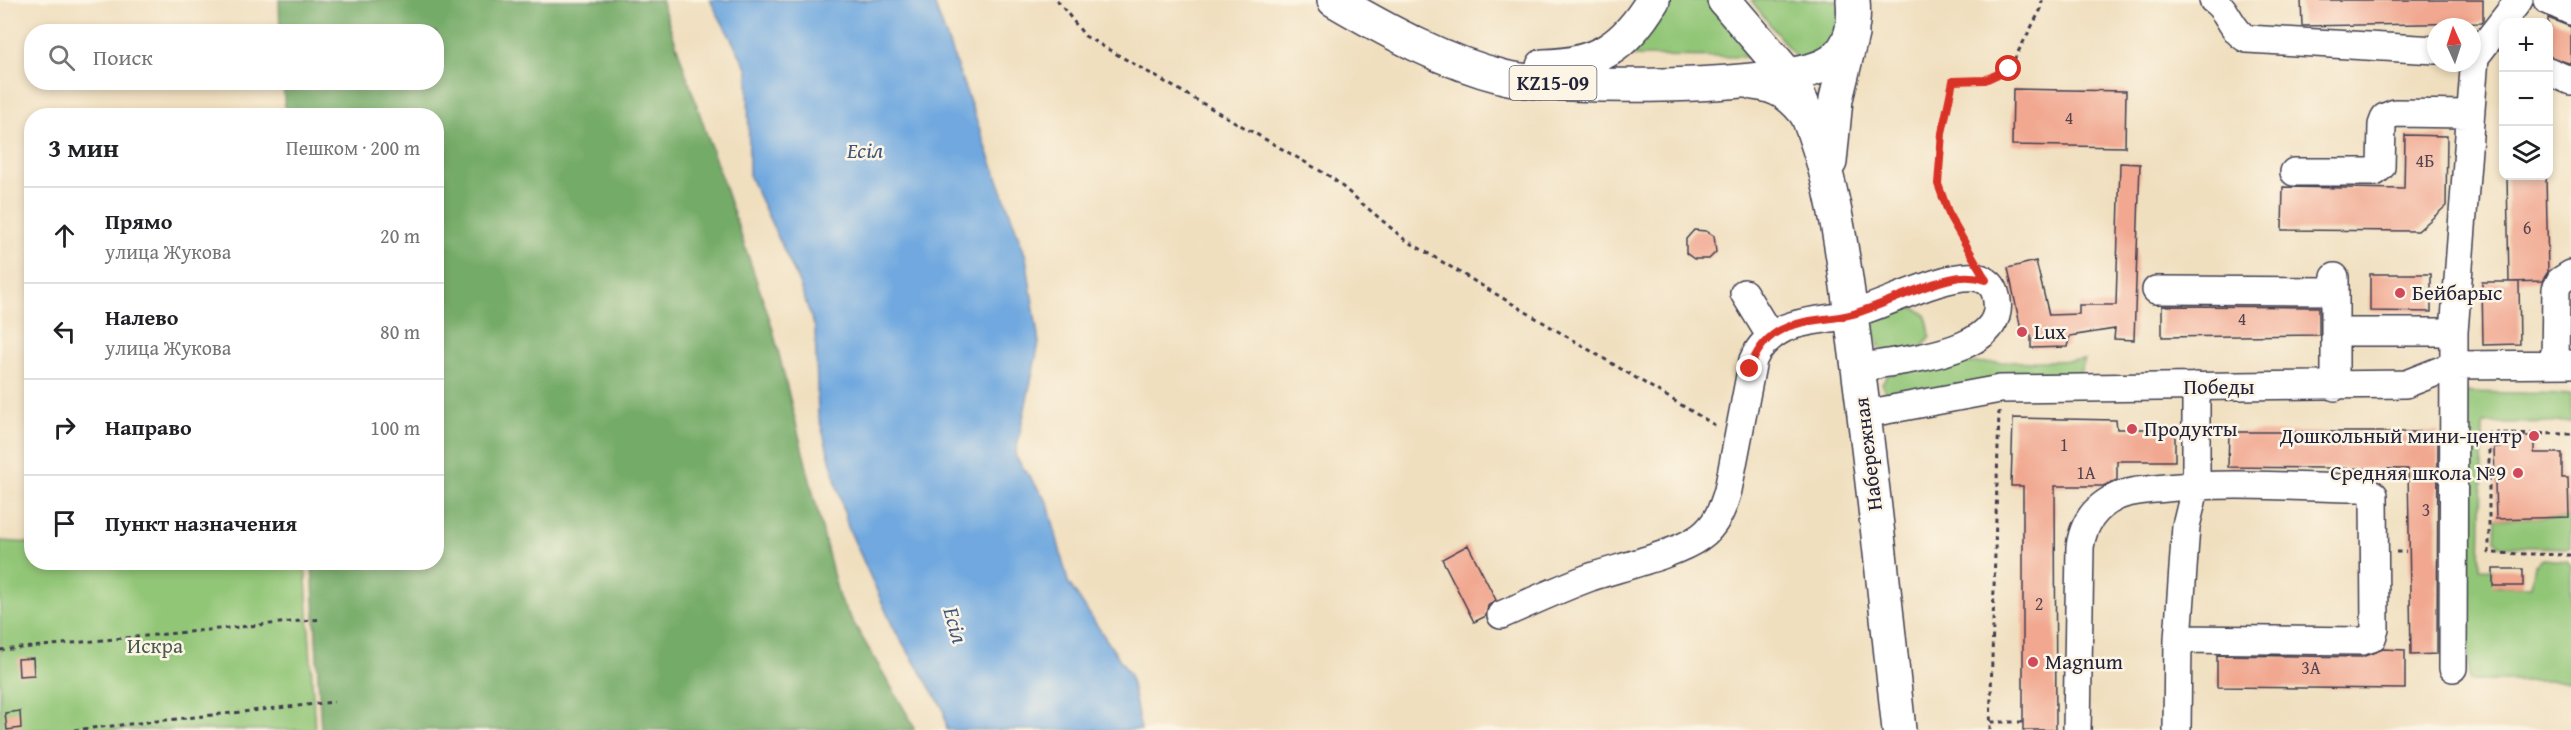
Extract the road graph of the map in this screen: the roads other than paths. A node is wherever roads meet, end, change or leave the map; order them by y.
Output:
1 (1334, 0) edge
2 (1367, 0) edge
3 (1653, 0) edge
4 (1724, 0) edge
5 (1853, 0) edge
6 (2213, 0) edge
7 (2519, 0) edge
8 (2547, 0) edge
9 (2571, 11) edge
10 (1852, 34) junction
11 (2427, 49) edge
12 (2485, 51) edge
13 (2550, 72) edge
14 (1789, 76) junction
15 (1730, 81) junction
16 (2571, 81) edge
17 (2469, 114) junction
18 (1810, 119) junction
19 (2294, 172) dead end
20 (1829, 179) junction
21 (2571, 274) edge
22 (2156, 290) dead end
23 (1744, 293) dead end
24 (1851, 314) junction
25 (2335, 332) junction
26 (2454, 332) junction
27 (1771, 337) junction
28 (2563, 364) edge
29 (2454, 365) junction
30 (1857, 368) junction
31 (2196, 386) junction
32 (2335, 387) junction
33 (1865, 414) junction
34 (2196, 485) junction
35 (1501, 615) dead end
36 (2178, 639) junction
37 (2453, 668) dead end
38 (1899, 730) edge
39 (2078, 730) edge
40 (2178, 730) edge

1 - 15 main road, KZ15-09
2 - 3 main road, KZ15-09
4 - 14 main road, Набережная
5 - 10 main road, Набережная
6 - 11 street
7 - 12 street
8 - 9 street
10 - 14 main road, KZ15-09
10 - 20 main road, Набережная
12 - 17 street
13 - 16 street
14 - 15 main road, KZ15-09
14 - 18 main road, Набережная
15 - 18 main road
17 - 19 street
17 - 26 street
18 - 20 main road, Набережная
20 - 24 main road, Набережная
21 - 28 street
22 - 25 street
23 - 27 street
24 - 27 street
24 - 30 main road, Набережная
24 - 30 street
25 - 26 street
25 - 32 street
26 - 29 street
27 - 35 street
28 - 29 street, Победы
29 - 32 street, Победы
29 - 37 street
30 - 33 main road, Набережная
31 - 32 street, Победы
31 - 33 street, Победы
31 - 34 street
33 - 38 main road, Набережная
34 - 36 street
34 - 36 street
34 - 39 street
36 - 40 street

